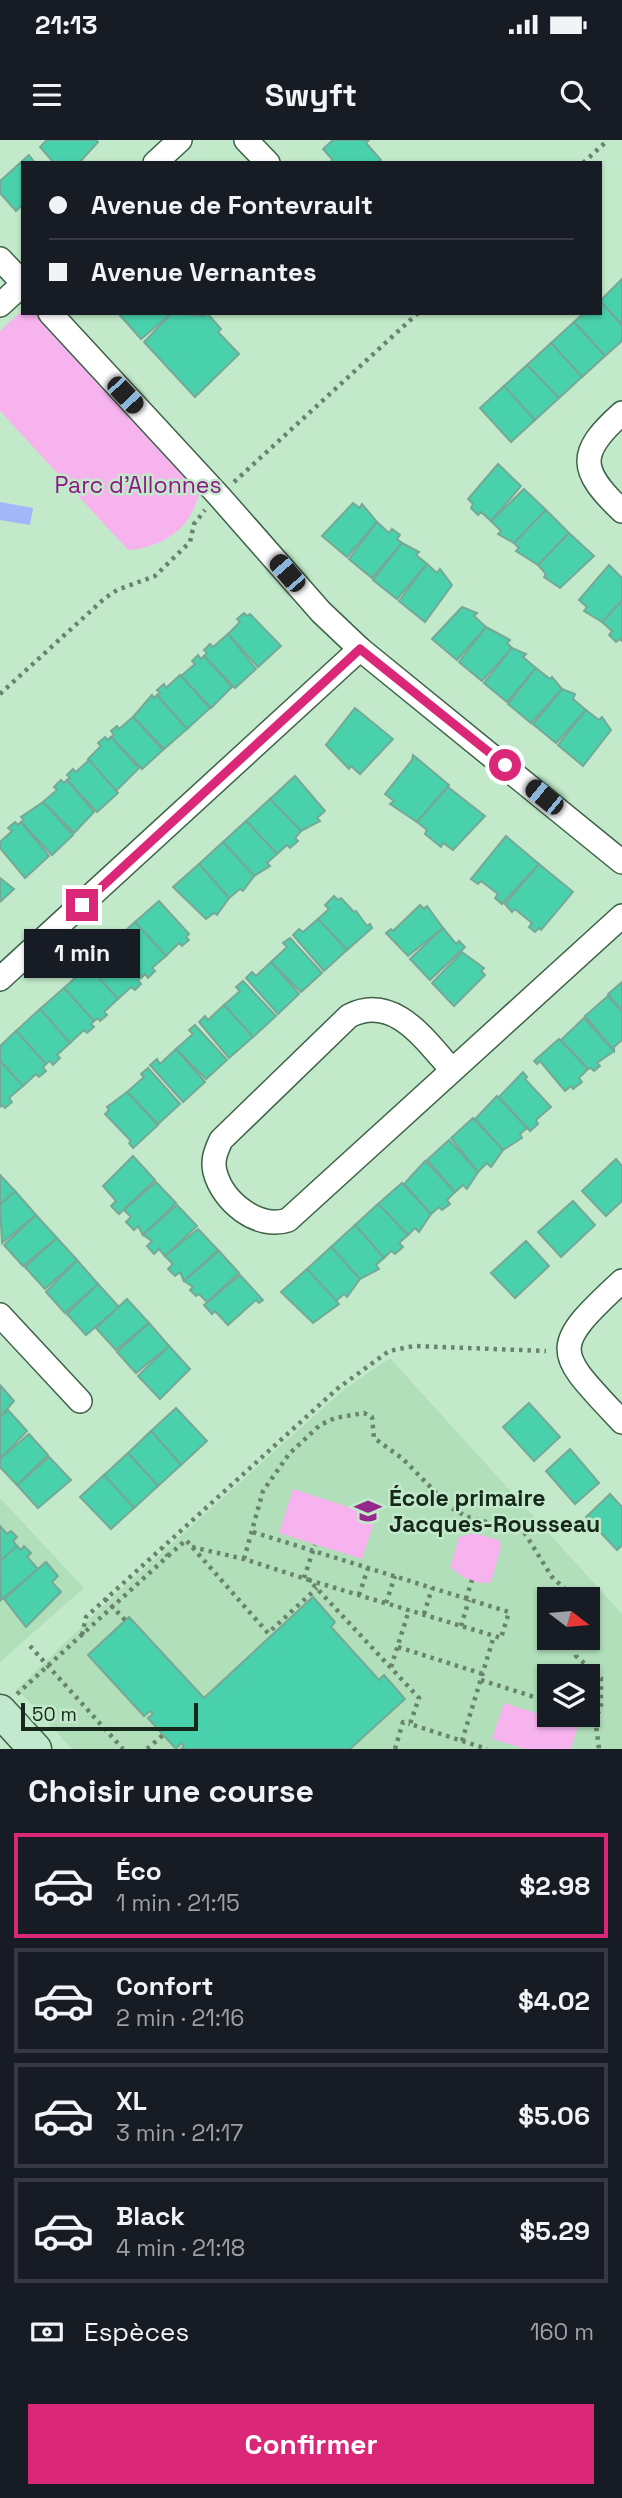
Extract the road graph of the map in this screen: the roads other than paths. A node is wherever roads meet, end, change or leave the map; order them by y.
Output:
1 (180, 140) edge
2 (246, 140) edge
3 (157, 161) edge
4 (266, 161) edge
5 (0, 259) edge
6 (21, 282) edge
7 (21, 286) edge
8 (0, 305) edge
9 (52, 315) edge
10 (622, 413) edge
11 (622, 511) edge
12 (360, 649) junction
13 (622, 862) edge
14 (622, 916) edge
15 (0, 979) edge
16 (452, 1070) junction
17 (622, 1281) edge
18 (0, 1315) edge
19 (80, 1401) dead end
20 (622, 1422) edge
21 (8, 1703) edge
22 (35, 1749) edge

1 - 3 street
2 - 4 street
5 - 6 street
7 - 8 street
9 - 12 street
10 - 11 street
12 - 13 street
12 - 15 street
14 - 16 street
16 - 16 street
17 - 20 street
18 - 19 street
21 - 22 street

